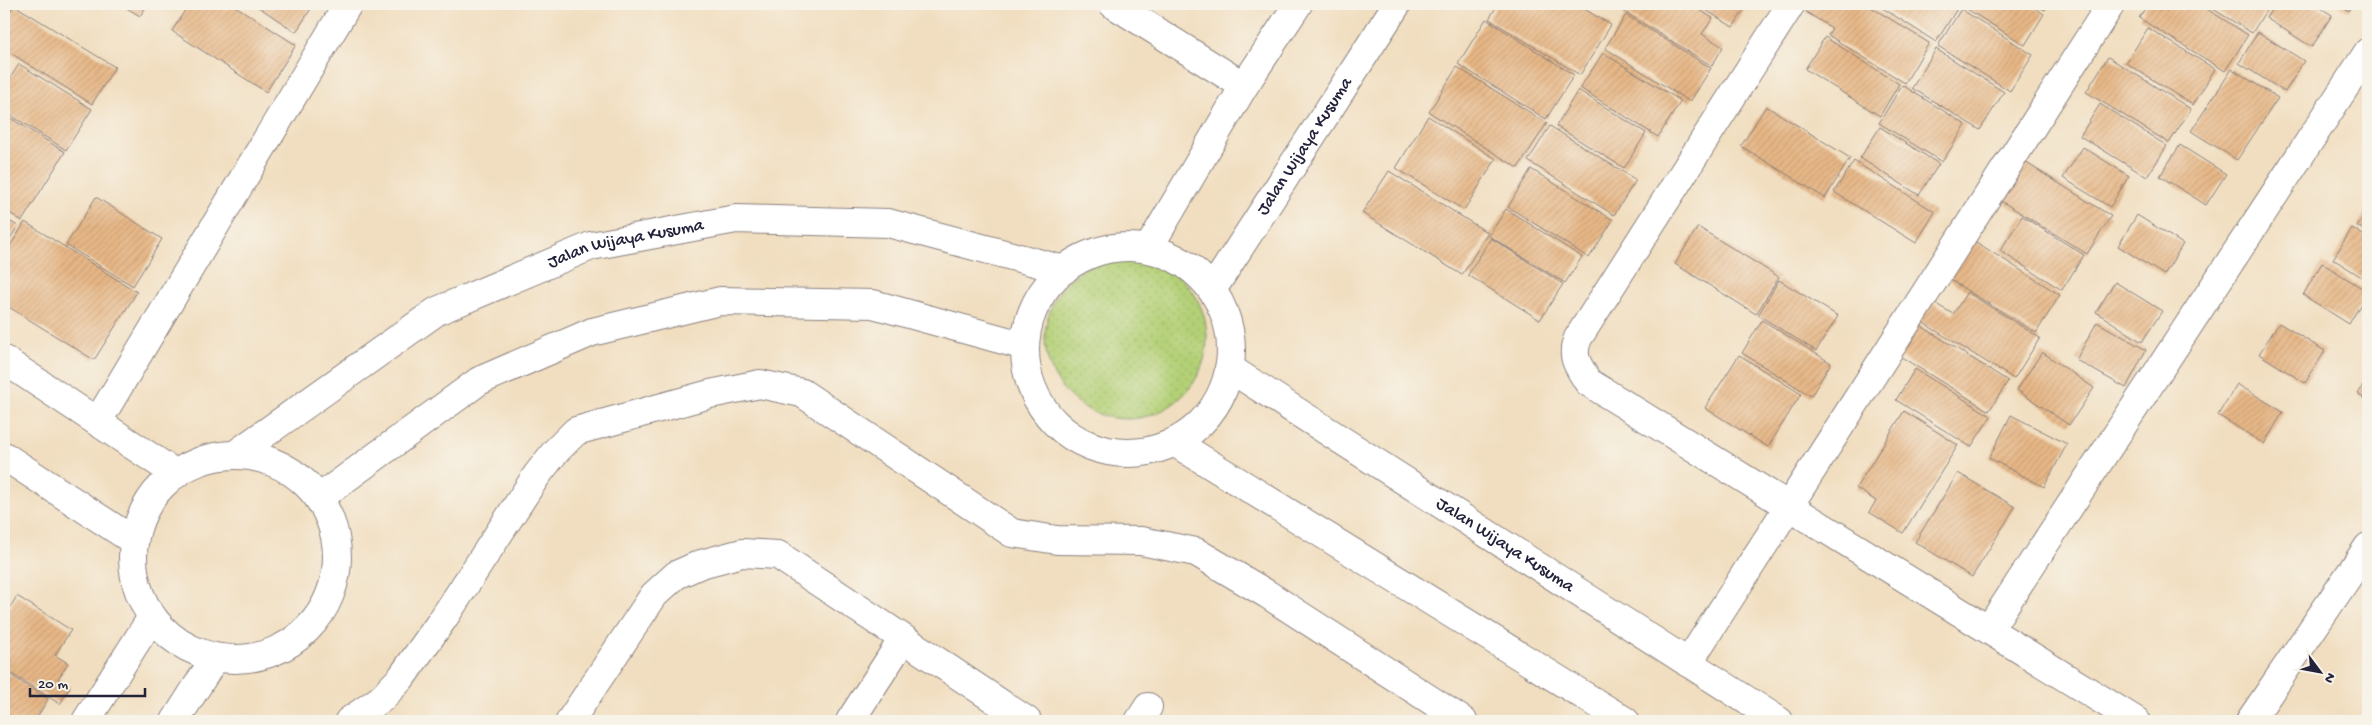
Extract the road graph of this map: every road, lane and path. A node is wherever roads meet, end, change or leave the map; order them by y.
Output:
1 (348, 4) edge
2 (1113, 4) edge
3 (1298, 4) edge
4 (1397, 4) edge
5 (1791, 4) edge
6 (2111, 4) edge
7 (2368, 52) edge
8 (1244, 86) junction
9 (1148, 249) junction
10 (1064, 270) junction
11 (1212, 290) junction
12 (1025, 346) junction
13 (4, 360) edge
14 (1229, 368) junction
15 (98, 421) junction
16 (1174, 442) junction
17 (236, 454) junction
18 (4, 456) edge
19 (176, 474) junction
20 (319, 498) junction
21 (1790, 505) junction
22 (134, 541) junction
23 (2368, 547) edge
24 (152, 617) junction
25 (1989, 628) junction
26 (904, 639) junction
27 (216, 658) junction
28 (1688, 663) junction
29 (86, 721) edge
30 (175, 721) edge
31 (349, 721) edge
32 (570, 721) edge
33 (850, 721) edge
34 (1027, 721) edge
35 (1463, 721) edge
36 (1625, 721) edge
37 (1779, 721) edge
38 (2136, 721) edge
39 (2250, 721) edge

1 - 15 street
2 - 8 street
3 - 8 street
4 - 11 street, Jalan Wijaya Kusuma
5 - 21 street
6 - 21 street
7 - 25 street
8 - 9 street
9 - 10 street
9 - 11 street
10 - 12 street
10 - 17 street, Jalan Wijaya Kusuma
11 - 14 street
12 - 16 street
12 - 20 street
13 - 15 street
14 - 16 street
14 - 28 street, Jalan Wijaya Kusuma
15 - 19 street
16 - 36 street
17 - 19 street
17 - 20 street
18 - 22 street
19 - 22 street
20 - 27 street
21 - 25 street
21 - 28 street
22 - 24 street
23 - 39 street
24 - 27 street
24 - 29 street
25 - 38 street
26 - 32 street
26 - 33 street
26 - 34 street
27 - 30 street
28 - 37 street, Jalan Wijaya Kusuma
31 - 35 street

